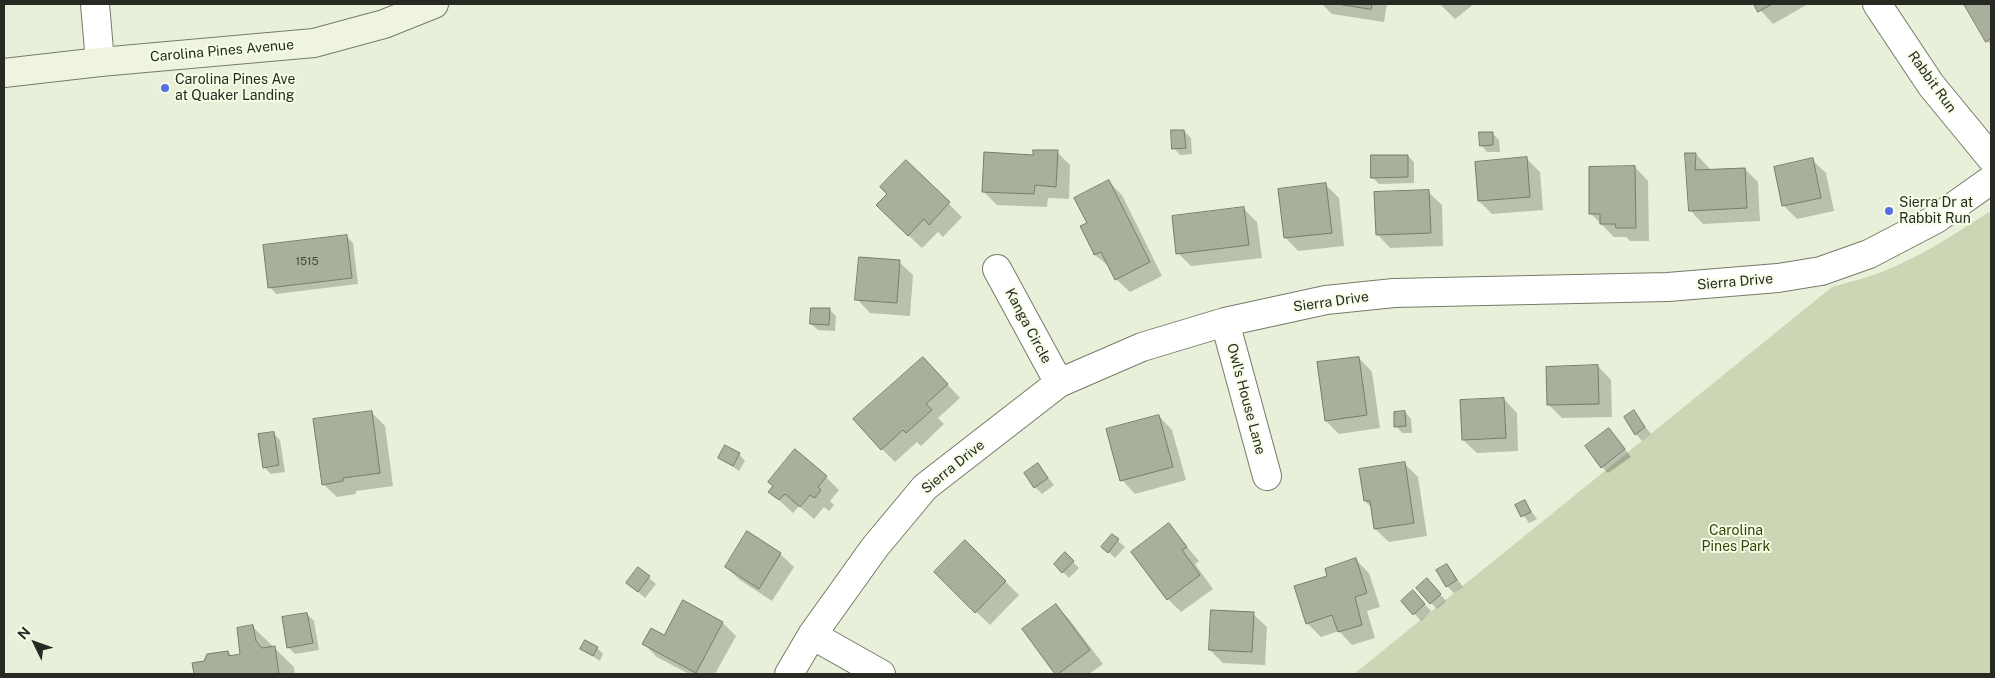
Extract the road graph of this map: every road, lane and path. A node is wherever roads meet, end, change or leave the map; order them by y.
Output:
1 (95, 4) edge
2 (434, 4) edge
3 (1877, 4) edge
4 (100, 62) junction
5 (4, 73) edge
6 (1991, 158) edge
7 (1991, 180) edge
8 (996, 269) dead end
9 (1225, 322) junction
10 (1059, 384) junction
11 (1267, 476) dead end
12 (812, 635) junction
13 (790, 674) edge
14 (881, 674) edge

1 - 4 street
2 - 4 street, Carolina Pines Avenue
3 - 6 street, Rabbit Run
4 - 5 street, Carolina Pines Avenue
7 - 9 street, Sierra Drive
8 - 10 street, Kanga Circle
9 - 10 street, Sierra Drive
9 - 11 street, Owl's House Lane
10 - 12 street, Sierra Drive
12 - 13 street, Sierra Drive
12 - 14 street

